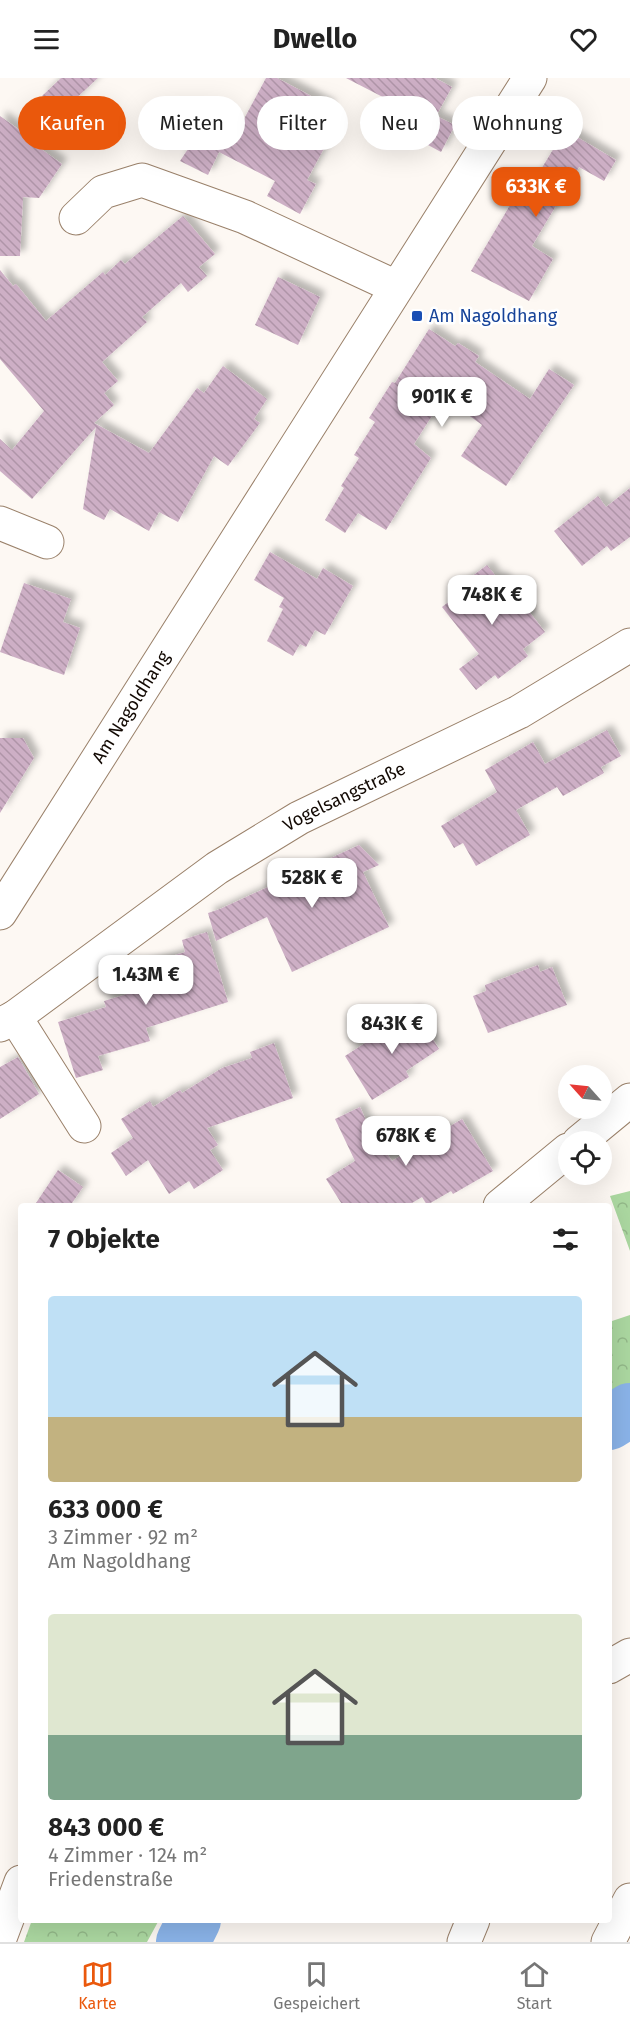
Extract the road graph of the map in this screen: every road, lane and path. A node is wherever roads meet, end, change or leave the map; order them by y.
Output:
1 (530, 78) edge
2 (76, 218) dead end
3 (396, 287) junction
4 (0, 524) edge
5 (47, 542) dead end
6 (630, 645) edge
7 (0, 914) edge
8 (8, 1021) edge
9 (630, 1100) edge
10 (84, 1126) dead end
11 (592, 1131) edge
12 (558, 1158) edge
13 (504, 1203) edge
14 (630, 1655) edge
15 (612, 1665) edge
16 (18, 1890) edge
17 (630, 1900) edge
18 (471, 1923) edge
19 (0, 1938) edge
20 (464, 1942) edge
21 (608, 1942) edge

1 - 3 street, Am Nagoldhang
2 - 3 street
3 - 7 street, Am Nagoldhang
4 - 5 street
6 - 8 street, Vogelsangstraße
8 - 10 street, Vogelsangstraße
9 - 11 street
12 - 13 street
14 - 15 street
16 - 19 street
17 - 21 street
18 - 20 street

